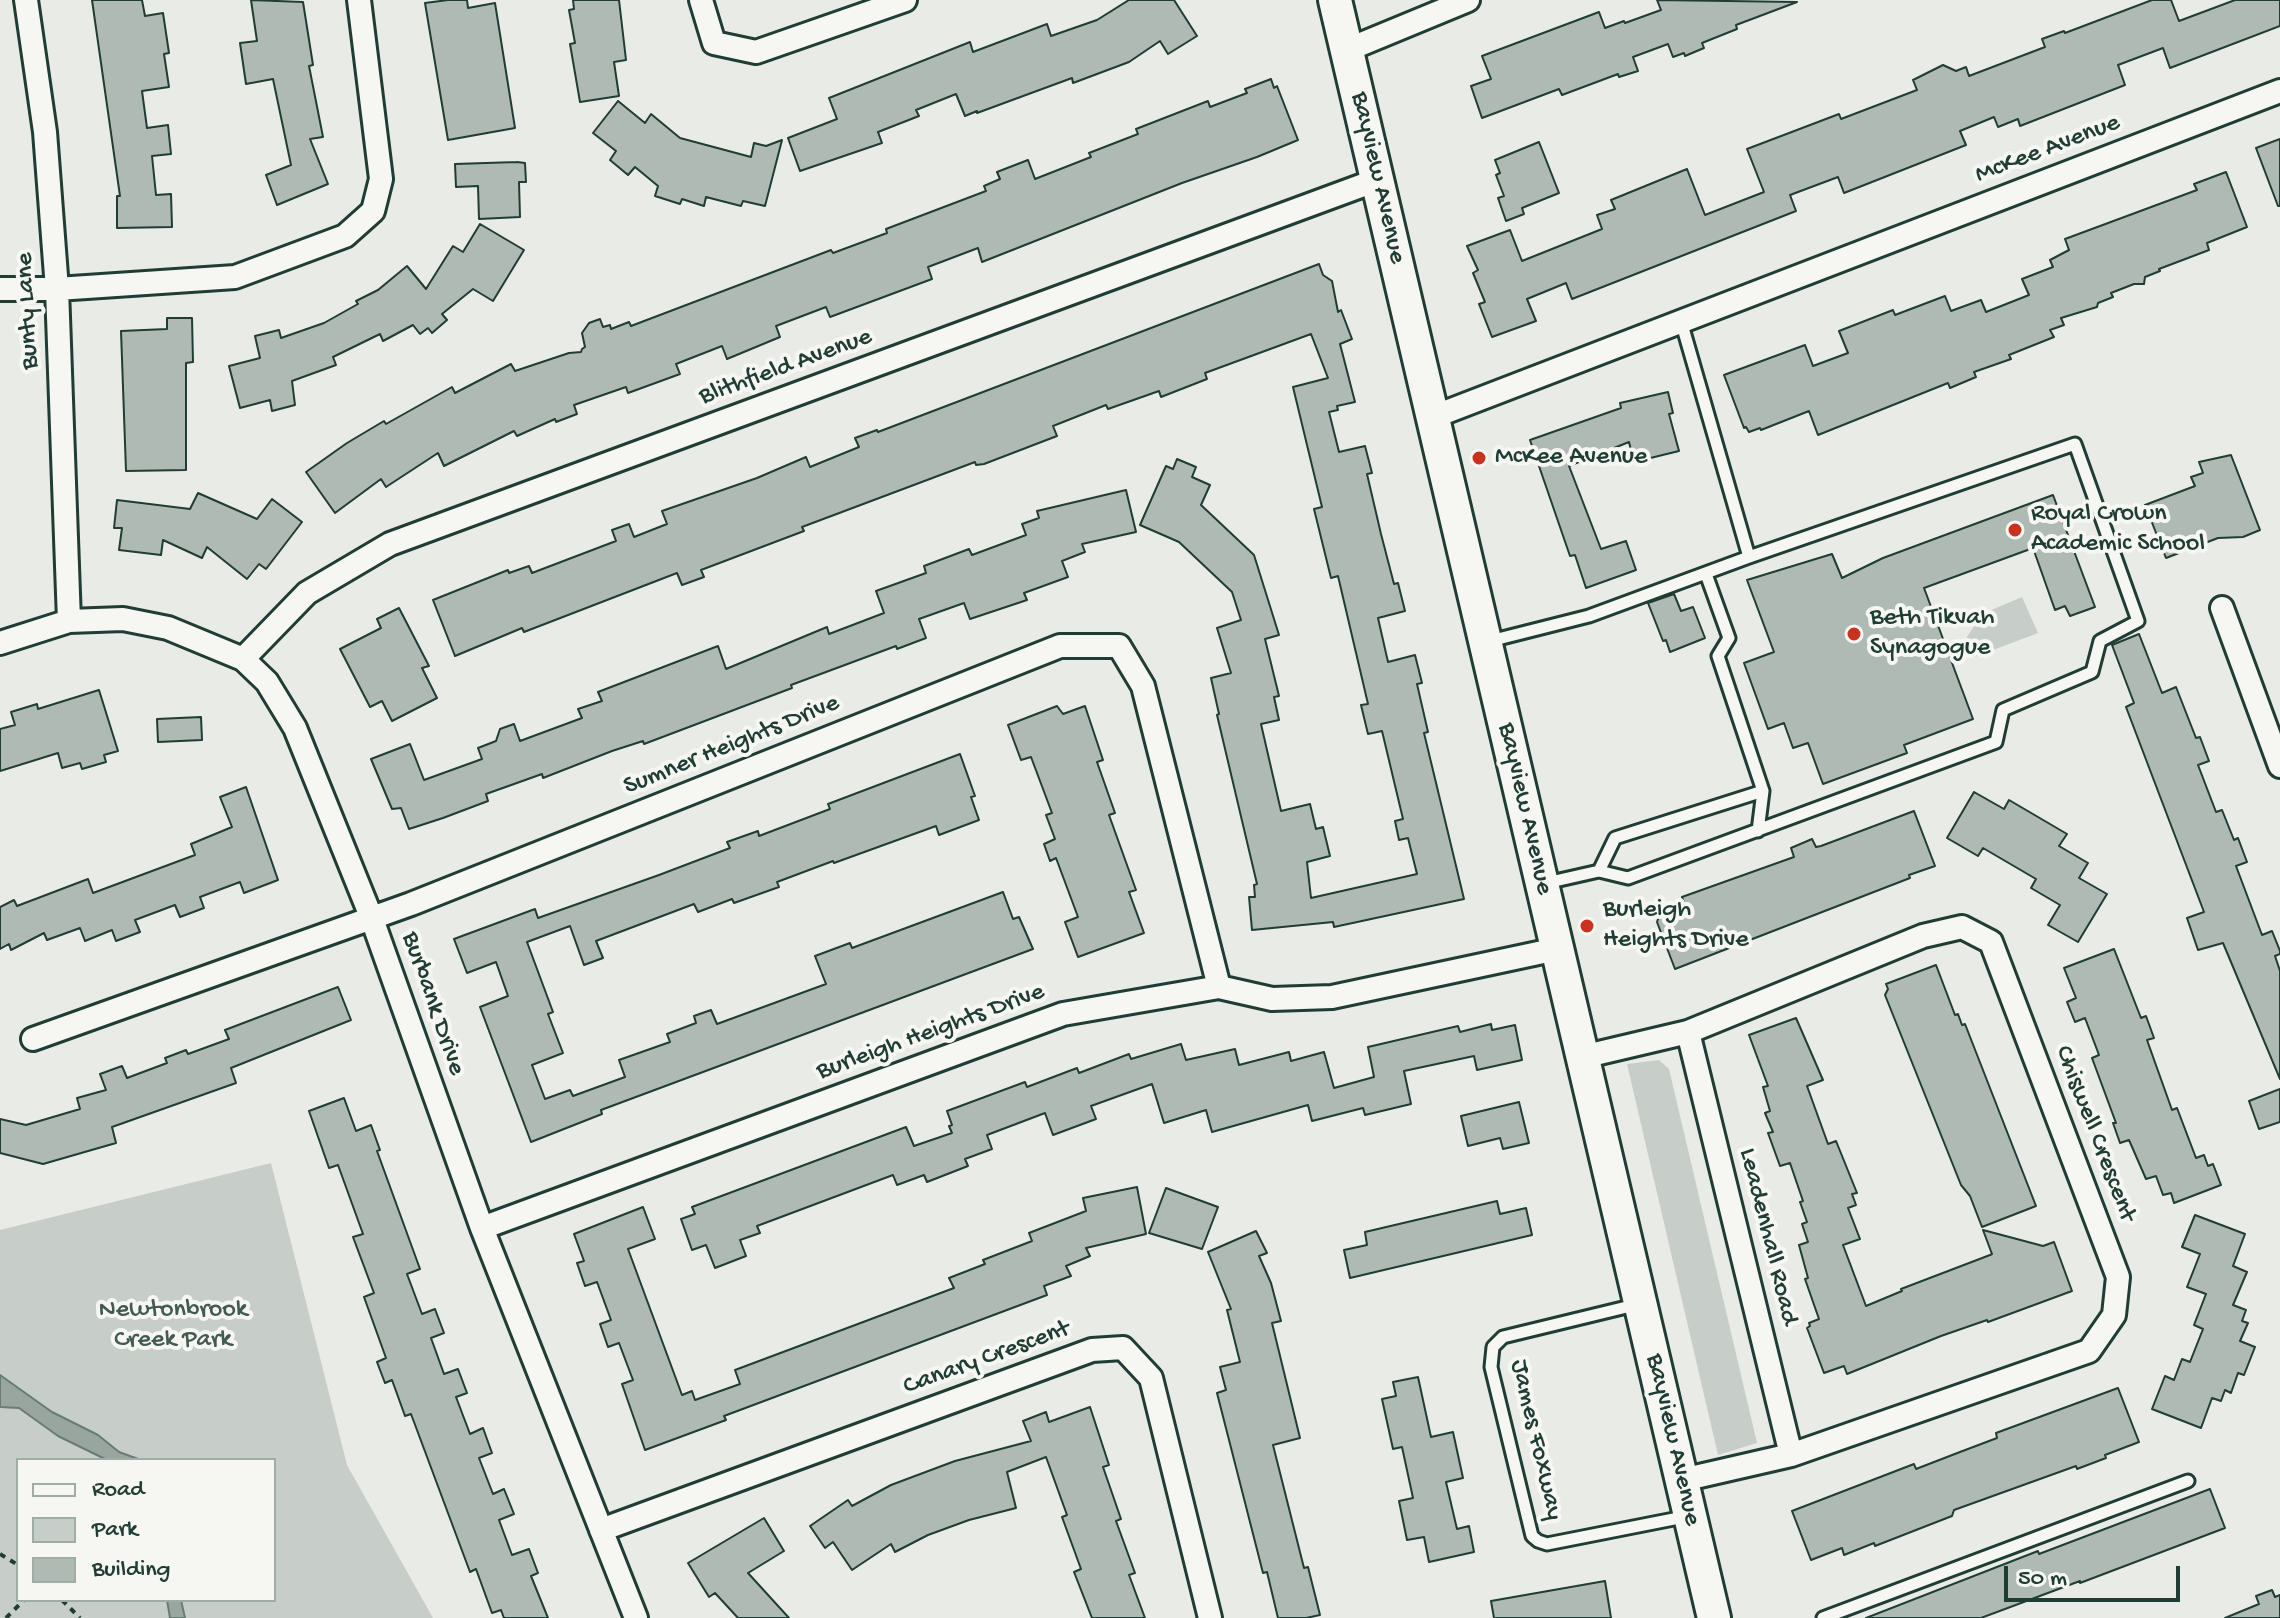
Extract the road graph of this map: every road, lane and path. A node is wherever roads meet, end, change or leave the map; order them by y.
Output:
1 (26, 0) edge
2 (359, 0) edge
3 (701, 0) edge
4 (905, 0) edge
5 (1335, 0) edge
6 (1468, 0) edge
7 (1347, 50) junction
8 (2280, 91) edge
9 (1377, 180) junction
10 (0, 289) edge
11 (57, 289) junction
12 (1681, 321) junction
13 (1433, 417) junction
14 (1749, 557) junction
15 (1706, 574) junction
16 (2222, 608) dead end
17 (69, 621) junction
18 (1485, 642) junction
19 (0, 643) edge
20 (243, 659) junction
21 (2280, 766) edge
22 (1763, 791) junction
23 (1758, 831) junction
24 (1599, 871) junction
25 (1542, 884) junction
26 (372, 919) junction
27 (1557, 949) junction
28 (1219, 987) junction
29 (1688, 1032) junction
30 (33, 1039) dead end
31 (1582, 1057) junction
32 (482, 1228) junction
33 (1640, 1304) junction
34 (1791, 1455) junction
35 (1682, 1480) junction
36 (2188, 1481) dead end
37 (1690, 1516) junction
38 (601, 1530) junction
39 (22, 1602) edge
40 (64, 1602) edge
41 (6, 1618) edge
42 (80, 1618) edge
43 (636, 1618) edge
44 (1210, 1618) edge
45 (1714, 1618) edge
46 (1823, 1618) edge

1 - 11 street, Bunty Lane
2 - 11 street
3 - 4 street
5 - 7 main road, Bayview Avenue
6 - 7 street
7 - 9 main road, Bayview Avenue
8 - 12 street, McKee Avenue
9 - 13 main road, Bayview Avenue
9 - 20 street, Blithfield Avenue
10 - 11 street
11 - 17 street, Bunty Lane
12 - 13 street, McKee Avenue
12 - 14 lane
13 - 18 main road, Bayview Avenue
14 - 15 lane
14 - 23 lane
15 - 18 lane
15 - 22 lane
16 - 21 street
17 - 19 street, Burbank Drive
17 - 20 street, Burbank Drive
18 - 25 main road, Bayview Avenue
20 - 26 street, Burbank Drive
22 - 23 lane
22 - 24 lane
23 - 24 lane
24 - 25 lane
25 - 27 main road, Bayview Avenue
26 - 28 street, Sumner Heights Drive
26 - 30 street, Sumner Heights Drive
26 - 32 street, Burbank Drive
27 - 28 street, Burleigh Heights Drive
27 - 31 main road, Bayview Avenue
28 - 32 street, Burleigh Heights Drive
29 - 31 street, Chiswell Crescent
29 - 34 street, Leadenhall Road
29 - 34 street, Chiswell Crescent
31 - 33 main road, Bayview Avenue
32 - 38 street, Burbank Drive
33 - 35 main road, Bayview Avenue
33 - 37 lane, James Foxway
34 - 35 street, Chiswell Crescent
35 - 37 main road, Bayview Avenue
36 - 46 lane
37 - 45 main road, Bayview Avenue
38 - 43 street, Burbank Drive
38 - 44 street, Canary Crescent
39 - 41 path
40 - 42 path

